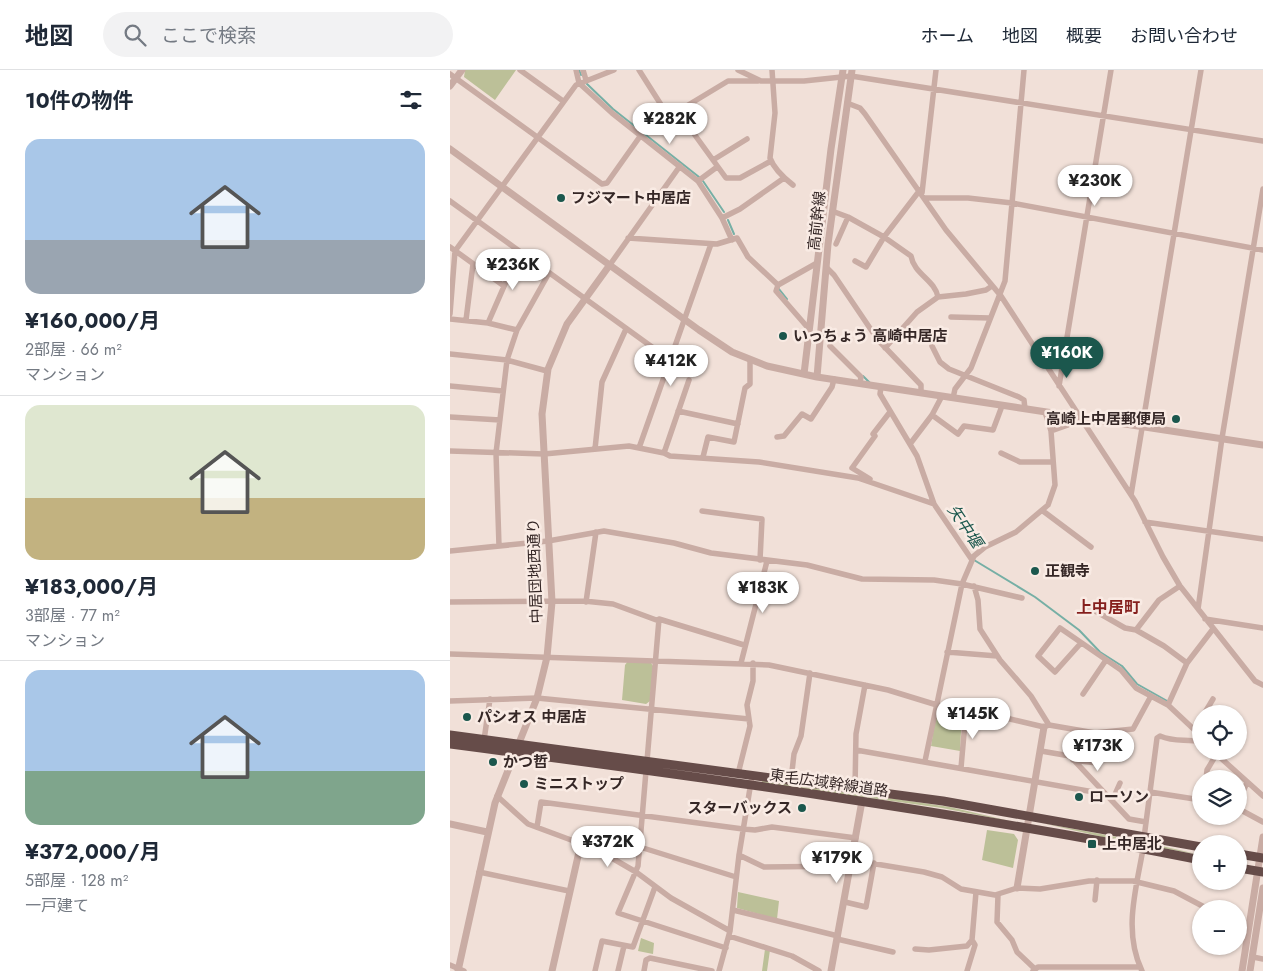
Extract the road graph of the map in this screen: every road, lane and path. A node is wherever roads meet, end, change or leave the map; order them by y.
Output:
1 (462, 70) edge
2 (520, 70) edge
3 (576, 70) edge
4 (583, 70) edge
5 (614, 70) edge
6 (639, 70) edge
7 (738, 70) edge
8 (772, 70) edge
9 (936, 70) edge
10 (1024, 70) edge
11 (1111, 70) edge
12 (1201, 70) edge
13 (843, 73) edge
14 (851, 73) edge
15 (453, 76) edge
16 (586, 80) junction
17 (762, 81) junction
18 (772, 81) junction
19 (579, 82) junction
20 (450, 86) edge
21 (934, 89) junction
22 (564, 101) junction
23 (1021, 103) junction
24 (847, 104) junction
25 (675, 113) junction
26 (1103, 116) junction
27 (1191, 130) junction
28 (538, 136) junction
29 (641, 136) junction
30 (748, 139) dead end
31 (1263, 141) edge
32 (450, 149) edge
33 (713, 160) junction
34 (771, 161) junction
35 (680, 166) junction
36 (717, 167) junction
37 (784, 178) junction
38 (698, 182) junction
39 (793, 185) dead end
40 (502, 187) junction
41 (1263, 189) edge
42 (922, 194) junction
43 (450, 201) edge
44 (1012, 203) junction
45 (832, 211) junction
46 (1086, 216) junction
47 (722, 218) junction
48 (848, 218) junction
49 (478, 221) junction
50 (1176, 233) junction
51 (884, 237) junction
52 (628, 238) junction
53 (732, 240) junction
54 (711, 244) junction
55 (836, 244) dead end
56 (453, 249) edge
57 (1253, 249) junction
58 (1263, 250) edge
59 (519, 252) junction
60 (855, 262) dead end
61 (817, 263) junction
62 (473, 264) junction
63 (609, 266) junction
64 (826, 267) junction
65 (548, 273) junction
66 (504, 286) junction
67 (778, 286) junction
68 (992, 286) junction
69 (1000, 296) junction
70 (938, 297) junction
71 (585, 299) junction
72 (450, 314) edge
73 (951, 317) dead end
74 (450, 318) edge
75 (990, 318) junction
76 (466, 320) junction
77 (684, 320) junction
78 (488, 323) junction
79 (626, 328) junction
80 (517, 330) junction
81 (809, 330) junction
82 (830, 346) dead end
83 (932, 346) dead end
84 (885, 348) junction
85 (450, 354) edge
86 (506, 360) junction
87 (670, 360) junction
88 (750, 360) junction
89 (548, 371) junction
90 (804, 374) junction
91 (965, 376) junction
92 (817, 377) junction
93 (834, 379) junction
94 (688, 380) dead end
95 (860, 383) junction
96 (450, 386) edge
97 (1059, 386) junction
98 (881, 387) junction
99 (503, 391) junction
100 (921, 393) junction
101 (942, 396) junction
102 (952, 398) junction
103 (1002, 406) junction
104 (1025, 409) junction
105 (678, 411) junction
106 (890, 412) junction
107 (1045, 412) junction
108 (932, 415) junction
109 (450, 417) edge
110 (1080, 418) junction
111 (500, 420) junction
112 (738, 424) junction
113 (1068, 425) dead end
114 (1143, 426) junction
115 (1051, 431) junction
116 (777, 437) dead end
117 (1222, 438) junction
118 (910, 444) junction
119 (1263, 446) edge
120 (639, 448) junction
121 (595, 449) junction
122 (450, 451) edge
123 (496, 453) junction
124 (664, 453) junction
125 (1001, 453) dead end
126 (544, 454) junction
127 (704, 457) junction
128 (1053, 462) junction
129 (878, 484) junction
130 (1131, 495) junction
131 (934, 504) junction
132 (1043, 511) junction
133 (702, 512) dead end
134 (1145, 522) junction
135 (1209, 531) junction
136 (596, 532) junction
137 (1263, 540) edge
138 (548, 542) junction
139 (499, 546) junction
140 (1091, 548) dead end
141 (450, 550) edge
142 (760, 560) junction
143 (972, 560) junction
144 (767, 561) junction
145 (962, 584) junction
146 (974, 586) junction
147 (1180, 586) junction
148 (1022, 598) dead end
149 (450, 602) edge
150 (552, 602) junction
151 (586, 602) junction
152 (1083, 604) dead end
153 (1198, 609) junction
154 (1205, 619) junction
155 (659, 621) junction
156 (1263, 628) edge
157 (1213, 629) junction
158 (1136, 630) junction
159 (1081, 643) junction
160 (744, 645) junction
161 (947, 652) junction
162 (450, 654) edge
163 (996, 656) junction
164 (547, 657) junction
165 (655, 660) junction
166 (1106, 660) junction
167 (741, 663) junction
168 (753, 664) junction
169 (1187, 664) junction
170 (810, 673) junction
171 (865, 685) junction
172 (1263, 686) edge
173 (1083, 694) dead end
174 (1151, 696) junction
175 (536, 698) junction
176 (490, 699) junction
177 (1213, 699) dead end
178 (450, 701) edge
179 (1169, 703) junction
180 (936, 704) junction
181 (1209, 705) edge
182 (652, 710) junction
183 (966, 711) junction
184 (749, 719) junction
185 (1047, 726) junction
186 (1192, 727) edge
187 (450, 735) edge
188 (484, 740) junction
189 (1192, 740) edge
190 (450, 744) edge
191 (516, 748) junction
192 (856, 750) junction
193 (1041, 751) junction
194 (1073, 760) junction
195 (1222, 760) edge
196 (925, 761) junction
197 (1097, 763) dead end
198 (646, 766) junction
199 (961, 768) junction
200 (1233, 770) edge
201 (738, 774) junction
202 (752, 780) junction
203 (791, 780) junction
204 (1036, 781) junction
205 (1120, 783) dead end
206 (1247, 783) edge
207 (855, 788) junction
208 (1150, 792) junction
209 (1105, 794) junction
210 (497, 796) junction
211 (1263, 796) edge
212 (1192, 799) edge
213 (862, 801) junction
214 (1112, 801) junction
215 (1247, 813) edge
216 (642, 815) junction
217 (1029, 816) junction
218 (1146, 822) junction
219 (1263, 822) edge
220 (450, 824) edge
221 (537, 827) junction
222 (1027, 828) junction
223 (743, 829) junction
224 (487, 832) junction
225 (1263, 837) edge
226 (856, 838) junction
227 (1144, 838) junction
228 (581, 843) junction
229 (1192, 846) edge
230 (640, 847) junction
231 (1143, 849) junction
232 (739, 855) junction
233 (1247, 855) edge
234 (1192, 858) edge
235 (1261, 858) edge
236 (852, 863) junction
237 (874, 863) junction
238 (1247, 869) edge
239 (1260, 871) edge
240 (479, 872) junction
241 (636, 872) junction
242 (736, 878) junction
243 (1097, 880) junction
244 (1137, 882) junction
245 (655, 887) junction
246 (1017, 888) junction
247 (1263, 888) edge
248 (569, 891) junction
249 (976, 892) junction
250 (998, 895) junction
251 (1095, 900) dead end
252 (1192, 901) edge
253 (845, 902) junction
254 (1261, 907) edge
255 (733, 910) junction
256 (641, 921) junction
257 (1248, 933) joint
258 (729, 934) junction
259 (837, 938) junction
260 (972, 940) junction
261 (624, 946) junction
262 (726, 948) junction
263 (915, 949) dead end
264 (893, 952) dead end
265 (1253, 957) junction
266 (1263, 959) edge
267 (450, 965) edge
268 (1092, 968) edge
269 (1141, 969) edge
270 (460, 970) edge
271 (719, 970) edge
272 (1034, 970) edge
273 (552, 971) edge
274 (595, 971) edge
275 (618, 971) edge
276 (644, 971) edge
277 (712, 971) edge
278 (727, 971) edge
279 (819, 971) edge
280 (831, 971) edge
281 (967, 971) edge
282 (1242, 971) edge
283 (1250, 971) edge

1 - 15 street
2 - 22 street
3 - 19 street
4 - 16 street
5 - 16 street
6 - 25 street
7 - 17 street
8 - 18 street
9 - 21 street
10 - 23 street
11 - 26 street
12 - 27 street
13 - 14 street
13 - 18 street
13 - 61 street, 高前幹線
14 - 21 street
14 - 24 street, 高前幹線
15 - 20 street
15 - 28 street
16 - 19 street
17 - 18 street
17 - 25 street
18 - 34 street
19 - 22 street
19 - 29 street
21 - 23 street
21 - 42 street
22 - 28 street
23 - 26 street
23 - 44 street
24 - 42 street
24 - 45 street, 高前幹線
25 - 33 street
26 - 27 street
26 - 46 street
27 - 31 street
27 - 50 street
28 - 29 street
28 - 40 street
29 - 35 street
30 - 33 street
32 - 40 street
33 - 36 street
34 - 36 street
34 - 37 street
35 - 38 street
35 - 52 street
36 - 38 street
37 - 39 street
37 - 47 street
38 - 47 street
40 - 49 street
40 - 63 street
41 - 57 street
42 - 44 street
42 - 51 street
42 - 68 street
43 - 49 street
44 - 46 street
44 - 69 street
45 - 48 street
45 - 64 street, 高前幹線
46 - 50 street
46 - 97 street
47 - 53 street
48 - 51 street
48 - 55 street
49 - 56 street
49 - 59 street
50 - 57 street
50 - 114 street
51 - 60 street
51 - 70 street
52 - 54 street
52 - 63 street
53 - 54 street
53 - 67 street
54 - 77 street
56 - 62 street
56 - 72 street
57 - 58 street
57 - 117 street
59 - 65 street
59 - 66 street
61 - 67 street
61 - 81 street, 高前幹線
62 - 66 street
62 - 76 street
63 - 71 street, 中居団地西通り
63 - 77 street
64 - 84 street
64 - 92 street, 高前幹線
65 - 71 street
65 - 80 street
66 - 78 street
67 - 81 street
68 - 69 street
68 - 70 street
69 - 75 street
69 - 97 street
70 - 84 street
71 - 79 street
71 - 89 street, 中居団地西通り
73 - 75 street
74 - 76 street
75 - 91 street
76 - 78 street
77 - 87 street
77 - 88 street
78 - 80 street
79 - 87 street
79 - 121 street
80 - 86 street
81 - 90 street, 高前幹線
82 - 95 street
83 - 91 street
84 - 100 street
85 - 86 street
86 - 89 street
86 - 99 street
87 - 120 street
88 - 90 street
88 - 112 street
89 - 126 street, 中居団地西通り
90 - 92 street
91 - 102 street
91 - 104 street
92 - 93 street
93 - 95 street
93 - 116 street
94 - 105 street
95 - 98 street
96 - 99 street
97 - 110 street
98 - 100 street
98 - 106 street
99 - 111 street
100 - 101 street
101 - 102 street
101 - 108 street
102 - 103 street
103 - 104 street
103 - 108 street
104 - 107 street
105 - 112 street
105 - 124 street
106 - 118 street
106 - 129 street
107 - 110 street
107 - 115 street
108 - 118 street
109 - 111 street
110 - 114 street
110 - 130 street
111 - 123 street
112 - 127 street
113 - 115 street
114 - 117 street
114 - 130 street
115 - 128 street
117 - 119 street
117 - 135 street
118 - 131 street
120 - 121 street
120 - 124 street
121 - 126 street
122 - 123 street
123 - 126 street
123 - 139 street
124 - 127 street
125 - 128 street
126 - 138 street, 中居団地西通り
127 - 129 street
128 - 132 street
129 - 131 street
130 - 134 street
131 - 143 street
132 - 140 street
132 - 143 street
133 - 142 street
134 - 135 street
134 - 147 street
135 - 137 street
135 - 153 street
136 - 138 street
136 - 142 street
136 - 151 street
138 - 139 street
138 - 150 street, 中居団地西通り
139 - 141 street
142 - 144 street
143 - 145 street
144 - 145 street
144 - 160 street
145 - 146 street
145 - 161 street
146 - 148 street
146 - 163 street
147 - 153 street
147 - 158 street
149 - 150 street
150 - 151 street
150 - 164 street, 中居団地西通り
151 - 155 street
152 - 158 street
153 - 154 street
154 - 156 street
154 - 157 street
155 - 160 street
155 - 165 street
157 - 169 street
157 - 172 street
158 - 169 street
159 - 159 street
159 - 166 street
160 - 167 street
161 - 163 street
161 - 180 street
162 - 164 street
163 - 185 street
164 - 165 street
164 - 175 street, 中居団地西通り
165 - 167 street
165 - 182 street
166 - 173 street
166 - 174 street
167 - 168 street
168 - 170 street
168 - 184 street
169 - 179 street
170 - 171 street
170 - 203 street
171 - 180 street
171 - 192 street
174 - 179 street
174 - 185 street
175 - 176 street
175 - 182 street
175 - 191 street, 中居団地西通り
176 - 178 street
176 - 188 street
177 - 181 street
179 - 186 street
180 - 183 street
180 - 196 street
182 - 184 street
182 - 198 street
183 - 185 street
183 - 199 street
184 - 201 street
185 - 193 street
187 - 188 highway, 東毛広域幹線道路
188 - 191 highway, 東毛広域幹線道路
189 - 208 street
190 - 191 highway, 東毛広域幹線道路
191 - 198 highway, 東毛広域幹線道路
191 - 210 street, 中居団地西通り
192 - 196 street
192 - 207 street
193 - 194 street
193 - 204 street
194 - 197 street
194 - 209 street
195 - 200 street
196 - 199 street
198 - 201 highway, 東毛広域幹線道路
198 - 202 highway, 東毛広域幹線道路
198 - 216 street
199 - 204 street
201 - 202 highway, 東毛広域幹線道路
202 - 203 highway, 東毛広域幹線道路
202 - 213 highway, 東毛広域幹線道路
202 - 223 street
203 - 207 highway, 東毛広域幹線道路
204 - 209 street
204 - 217 street
205 - 214 street
206 - 211 street
207 - 217 highway, 東毛広域幹線道路
208 - 212 street
208 - 218 street
209 - 214 street
210 - 221 street
210 - 224 street, 中居団地西通り
213 - 222 highway, 東毛広域幹線道路
213 - 226 street
214 - 218 street
215 - 219 street
216 - 221 street
216 - 223 street
216 - 230 street
217 - 222 street
217 - 227 highway, 東毛広域幹線道路
218 - 227 street
220 - 224 street
221 - 228 street
222 - 231 highway, 東毛広域幹線道路
222 - 246 street
223 - 226 street
223 - 232 street
224 - 240 street, 中居団地西通り
225 - 235 street
226 - 236 street
227 - 229 highway, 東毛広域幹線道路
228 - 241 street
228 - 248 street
230 - 241 street
230 - 242 street
231 - 234 highway, 東毛広域幹線道路
231 - 244 street
232 - 236 street
232 - 242 street
233 - 235 highway
235 - 239 street
236 - 237 street
236 - 253 street
237 - 249 street
237 - 253 street
238 - 239 highway
239 - 257 street
240 - 248 street
240 - 270 street, 中居団地西通り
241 - 245 street
241 - 256 street
242 - 255 street
243 - 244 street
243 - 246 street
243 - 251 street
244 - 252 street
244 - 269 street
245 - 256 street
245 - 258 street
246 - 250 street
247 - 254 street
248 - 273 street
249 - 250 street
249 - 260 street
250 - 272 street
253 - 259 street
254 - 265 street
255 - 258 street
255 - 259 street
256 - 261 street
256 - 262 street
257 - 282 street
258 - 262 street
258 - 279 street
259 - 264 street
259 - 280 street
260 - 263 street
260 - 281 street
261 - 274 street
261 - 275 street
262 - 271 street
265 - 266 street
265 - 283 street
267 - 270 street
268 - 269 street
268 - 272 street
271 - 278 street
276 - 277 street

